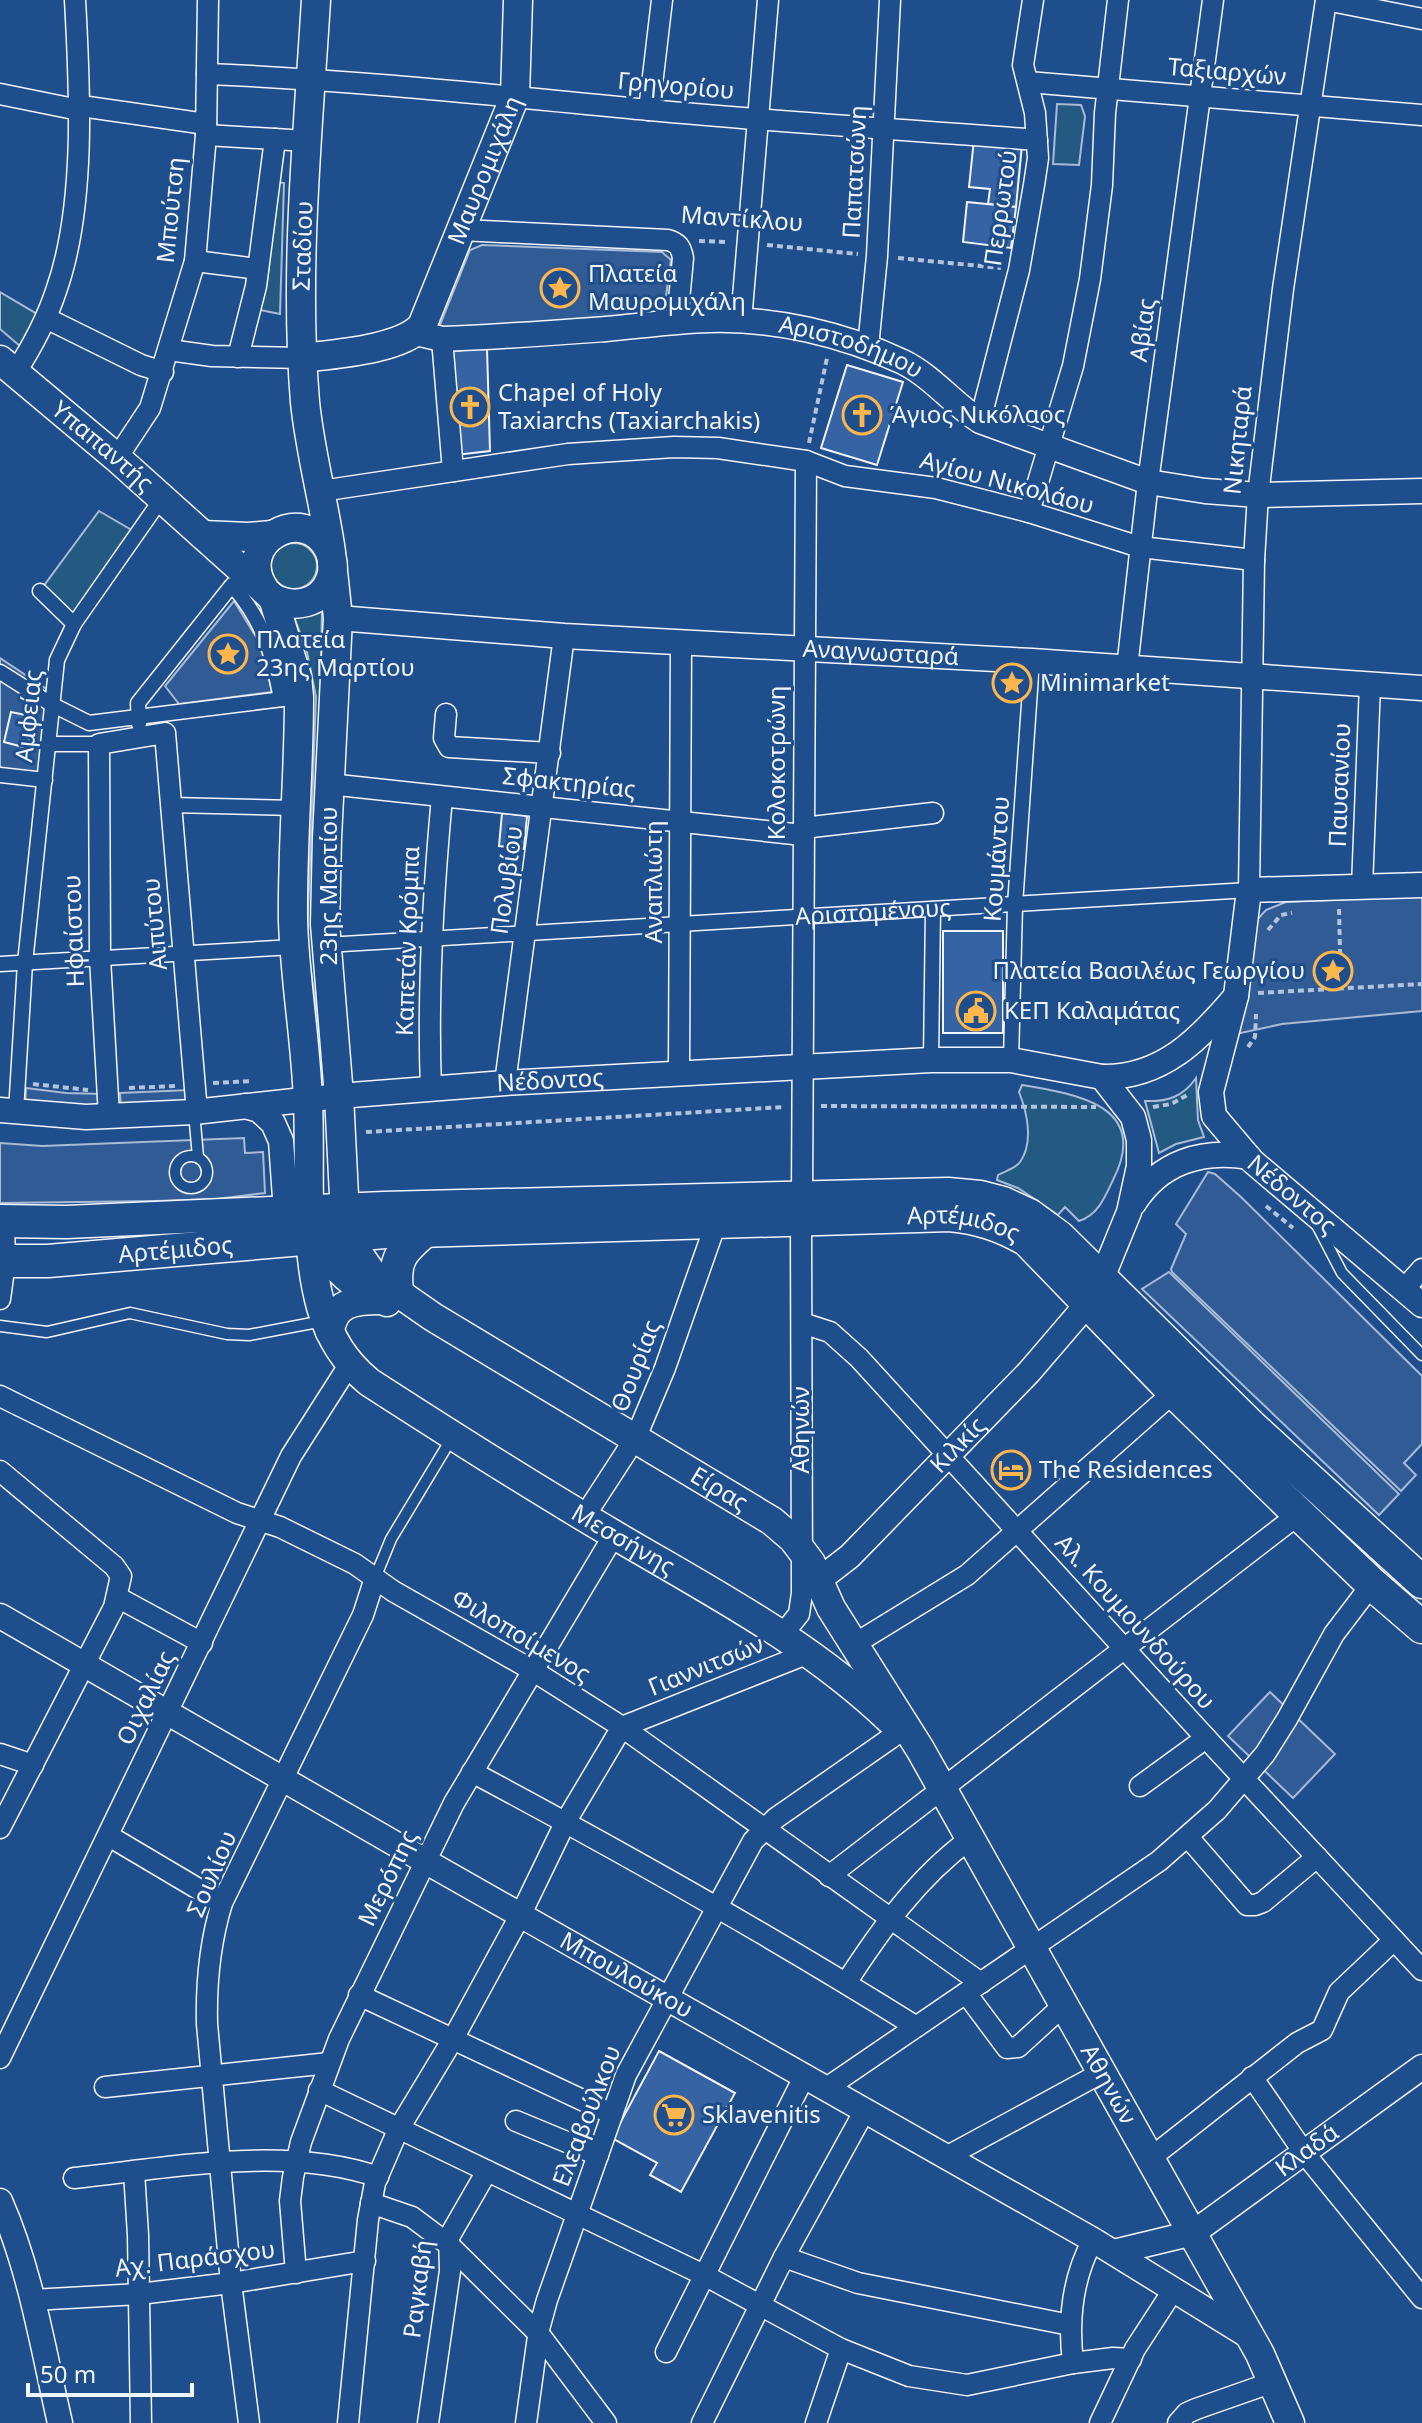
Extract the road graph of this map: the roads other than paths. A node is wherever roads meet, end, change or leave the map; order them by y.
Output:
1 (75, 0) edge
2 (208, 0) edge
3 (316, 0) edge
4 (518, 0) edge
5 (662, 0) edge
6 (768, 0) edge
7 (890, 0) edge
8 (1033, 0) edge
9 (1118, 0) edge
10 (1213, 0) edge
11 (1326, 0) edge
12 (1422, 19) edge
13 (207, 74) junction
14 (311, 78) junction
15 (1028, 82) junction
16 (1108, 88) junction
17 (0, 94) edge
18 (515, 96) junction
19 (1201, 96) junction
20 (1311, 106) junction
21 (80, 108) junction
22 (649, 110) junction
23 (1422, 115) edge
24 (759, 119) junction
25 (206, 129) junction
26 (883, 129) junction
27 (275, 139) junction
28 (1037, 140) junction
29 (307, 141) junction
30 (461, 230) junction
31 (195, 261) junction
32 (258, 269) junction
33 (46, 318) junction
34 (741, 321) junction
35 (677, 322) junction
36 (429, 336) junction
37 (868, 347) junction
38 (169, 350) junction
39 (238, 357) junction
40 (302, 358) junction
41 (6, 370) edge
42 (163, 372) junction
43 (980, 421) junction
44 (1047, 446) junction
45 (117, 458) junction
46 (806, 461) junction
47 (453, 471) junction
48 (1148, 482) junction
49 (321, 491) junction
50 (1422, 491) edge
51 (1258, 495) junction
52 (162, 498) junction
53 (1029, 512) junction
54 (276, 532) junction
55 (203, 535) junction
56 (1140, 547) junction
57 (332, 560) junction
58 (1254, 560) junction
59 (40, 591) dead end
60 (269, 594) junction
61 (338, 618) junction
62 (74, 624) junction
63 (564, 636) junction
64 (681, 643) junction
65 (804, 649) junction
66 (1032, 661) junction
67 (1127, 668) junction
68 (0, 672) edge
69 (1252, 676) junction
70 (1370, 684) junction
71 (1422, 688) edge
72 (290, 698) junction
73 (51, 704) junction
74 (446, 714) dead end
75 (139, 728) junction
76 (48, 744) junction
77 (99, 744) junction
78 (550, 753) junction
79 (0, 775) edge
80 (45, 780) junction
81 (329, 784) junction
82 (442, 797) junction
83 (171, 805) junction
84 (543, 807) junction
85 (295, 808) junction
86 (933, 813) dead end
87 (680, 821) junction
88 (803, 831) junction
89 (1422, 885) edge
90 (1362, 887) junction
91 (1249, 890) junction
92 (1015, 905) junction
93 (933, 909) junction
94 (802, 917) junction
95 (679, 925) junction
96 (526, 934) junction
97 (430, 939) junction
98 (326, 945) junction
99 (294, 947) junction
100 (183, 953) junction
101 (100, 958) junction
102 (25, 963) junction
103 (0, 964) edge
104 (1247, 995) junction
105 (931, 1060) junction
106 (1011, 1060) junction
107 (801, 1066) junction
108 (679, 1072) junction
109 (1102, 1077) junction
110 (505, 1083) junction
111 (431, 1089) junction
112 (339, 1096) junction
113 (308, 1099) junction
114 (245, 1106) junction
115 (8, 1111) edge
116 (196, 1112) junction
117 (109, 1116) junction
118 (198, 1157) dead end
119 (1249, 1157) junction
120 (802, 1208) junction
121 (305, 1211) junction
122 (1129, 1212) junction
123 (1310, 1213) junction
124 (2, 1221) edge
125 (346, 1223) junction
126 (716, 1223) junction
127 (426, 1230) junction
128 (2, 1262) edge
129 (1422, 1269) edge
130 (1404, 1289) junction
131 (1095, 1290) junction
132 (389, 1296) junction
133 (0, 1299) edge
134 (1422, 1305) edge
135 (802, 1323) junction
136 (0, 1326) edge
137 (328, 1327) junction
138 (1422, 1355) edge
139 (349, 1365) junction
140 (1174, 1392) junction
141 (0, 1396) edge
142 (453, 1436) junction
143 (636, 1437) junction
144 (948, 1455) junction
145 (0, 1471) edge
146 (1299, 1514) junction
147 (584, 1517) junction
148 (260, 1520) junction
149 (1018, 1532) junction
150 (614, 1535) junction
151 (802, 1550) junction
152 (375, 1578) junction
153 (819, 1580) junction
154 (1422, 1582) edge
155 (1372, 1584) junction
156 (117, 1597) junction
157 (0, 1616) edge
158 (1422, 1627) edge
159 (783, 1634) junction
160 (202, 1643) junction
161 (853, 1645) junction
162 (1124, 1648) junction
163 (809, 1653) junction
164 (84, 1665) junction
165 (532, 1670) junction
166 (168, 1712) junction
167 (622, 1727) junction
168 (1206, 1738) junction
169 (910, 1740) junction
170 (0, 1754) edge
171 (33, 1765) junction
172 (472, 1772) junction
173 (1245, 1779) junction
174 (285, 1780) junction
175 (1140, 1786) dead end
176 (942, 1789) junction
177 (8, 1795) edge
178 (566, 1821) junction
179 (0, 1828) edge
180 (763, 1829) junction
181 (109, 1836) junction
182 (1188, 1837) junction
183 (970, 1839) junction
184 (1317, 1857) junction
185 (425, 1861) junction
186 (829, 1876) junction
187 (222, 1903) junction
188 (717, 1908) junction
189 (521, 1914) junction
190 (890, 1918) junction
191 (1394, 1940) junction
192 (1031, 1947) junction
193 (1422, 1970) edge
194 (846, 1983) junction
195 (973, 1988) junction
196 (359, 1995) junction
197 (668, 1997) junction
198 (1064, 2005) junction
199 (915, 2026) junction
200 (453, 2039) junction
201 (0, 2058) edge
202 (329, 2063) junction
203 (1422, 2067) edge
204 (1101, 2073) junction
205 (211, 2074) junction
206 (805, 2075) junction
207 (1252, 2077) junction
208 (105, 2087) dead end
209 (828, 2087) junction
210 (319, 2090) junction
211 (865, 2110) junction
212 (612, 2114) junction
213 (516, 2121) dead end
214 (398, 2130) junction
215 (1305, 2154) junction
216 (598, 2155) junction
217 (946, 2157) junction
218 (296, 2160) junction
219 (1148, 2160) junction
220 (219, 2164) junction
221 (487, 2171) junction
222 (134, 2172) junction
223 (378, 2177) junction
224 (74, 2178) dead end
225 (0, 2201) edge
226 (371, 2203) junction
227 (577, 2213) junction
228 (1193, 2233) junction
229 (448, 2244) junction
230 (1104, 2246) junction
231 (784, 2257) junction
232 (365, 2261) junction
233 (296, 2273) junction
234 (706, 2276) junction
235 (231, 2283) junction
236 (1174, 2289) junction
237 (139, 2294) junction
238 (1422, 2298) edge
239 (32, 2300) junction
240 (759, 2305) junction
241 (1070, 2325) junction
242 (539, 2334) junction
243 (1250, 2337) junction
244 (841, 2349) junction
245 (666, 2352) dead end
246 (1131, 2359) junction
247 (1073, 2363) junction
248 (1273, 2382) junction
249 (60, 2423) edge
250 (141, 2423) edge
251 (249, 2423) edge
252 (348, 2423) edge
253 (428, 2423) edge
254 (526, 2423) edge
255 (606, 2423) edge
256 (702, 2423) edge
257 (816, 2423) edge
258 (1100, 2423) edge
259 (1178, 2423) edge
260 (1290, 2423) edge

1 - 21 street
2 - 13 street, Μπούτση
3 - 14 main road, Σταδίου
4 - 18 main road, Μαυρομιχάλη
5 - 22 street
6 - 24 street
7 - 26 street, Παπατσώνη
8 - 15 street, Περρωτού
9 - 16 street
10 - 19 street, Αβίας
11 - 12 street
11 - 20 street, Νικηταρά
13 - 14 street, Γρηγορίου
13 - 25 street, Μπούτση
14 - 18 street, Γρηγορίου
14 - 29 main road, Σταδίου
15 - 16 street, Ταξιαρχών
15 - 28 street, Περρωτού
16 - 19 street, Ταξιαρχών
16 - 44 street
17 - 21 street
18 - 22 street, Γρηγορίου
18 - 30 main road, Μαυρομιχάλη
19 - 20 street, Ταξιαρχών
19 - 48 street, Αβίας
20 - 23 street, Ταξιαρχών
20 - 51 street, Νικηταρά
21 - 25 street
21 - 33 street
22 - 24 street, Γρηγορίου
24 - 26 street, Γρηγορίου
24 - 34 street
25 - 27 street
25 - 31 street, Μπούτση
26 - 28 street, Γρηγορίου
26 - 37 street, Παπατσώνη
27 - 29 street
27 - 32 street, Σταδίου
28 - 43 street, Περρωτού
29 - 40 main road, Σταδίου
30 - 35 street, Μαντίκλου
30 - 36 main road, Μαυρομιχάλη
31 - 32 street
31 - 38 street, Μπούτση
32 - 39 street, Σταδίου
33 - 41 street
33 - 42 street
34 - 35 street, Αριστοδήμου
34 - 37 street, Αριστοδήμου
35 - 36 street, Αριστοδήμου
36 - 40 main road, Αριστοδήμου
36 - 47 street
37 - 43 street, Αριστοδήμου
38 - 39 street
38 - 42 street, Μπούτση
39 - 40 street
40 - 49 main road, Σταδίου
41 - 45 main road, Υπαπαντής
42 - 45 street, Μπούτση
43 - 44 street, Αριστοδήμου
44 - 48 street, Αριστοδήμου
44 - 53 street
45 - 52 main road, Υπαπαντής
46 - 47 street, Αγίου Νικολάου
46 - 53 street, Αγίου Νικολάου
46 - 65 street, Κολοκοτρώνη
47 - 49 street, Αγίου Νικολάου
48 - 51 street, Αριστοδήμου
48 - 56 street, Αβίας
49 - 54 main road
49 - 57 main road, 23ης Μαρτίου
50 - 51 street, Αριστοδήμου
51 - 58 street, Νικηταρά
52 - 55 main road, Υπαπαντής
52 - 62 street, Αμφείας
53 - 56 street, Αγίου Νικολάου
54 - 55 main road
54 - 57 main road
54 - 60 main road
55 - 60 main road, Υπαπαντής
56 - 58 street, Αγίου Νικολάου
56 - 67 street, Αβίας
57 - 60 main road
57 - 61 main road, 23ης Μαρτίου
58 - 69 street, Νικηταρά
59 - 62 street
60 - 72 main road, 23ης Μαρτίου
61 - 63 street, Αναγνωσταρά
61 - 81 main road, 23ης Μαρτίου
62 - 73 street, Αμφείας
63 - 64 street, Αναγνωσταρά
63 - 78 street, Πολυβίου
64 - 65 street, Αναγνωσταρά
64 - 87 street, Αναπλιώτη
65 - 66 street, Αναγνωσταρά
65 - 88 street, Κολοκοτρώνη
66 - 67 street, Αναγνωσταρά
66 - 92 street, Κουμάντου
67 - 69 street, Αναγνωσταρά
68 - 73 street
69 - 70 street, Αναγνωσταρά
69 - 91 street, Νικηταρά
70 - 71 street, Αναγνωσταρά
70 - 90 street, Παυσανίου
72 - 75 street
72 - 75 street
72 - 85 main road, 23ης Μαρτίου
73 - 75 street
73 - 76 street, Αμφείας
74 - 78 street
75 - 77 street
75 - 83 street, Αιπύτου
76 - 77 street
76 - 80 street, Αμφείας
77 - 101 street, Ηφαίστου
78 - 84 street, Πολυβίου
79 - 80 street
80 - 102 street, Αμφείας
81 - 82 street, Σφακτηρίας
81 - 98 main road, 23ης Μαρτίου
82 - 84 street, Σφακτηρίας
82 - 97 street, Καπετάν Κρόμπα
83 - 85 street
83 - 100 street, Αιπύτου
84 - 87 street, Σφακτηρίας
84 - 96 street, Πολυβίου
85 - 99 main road, 23ης Μαρτίου
86 - 88 street, Σφακτηρίας
87 - 88 street, Σφακτηρίας
87 - 95 street, Αναπλιώτη
88 - 94 street, Κολοκοτρώνη
89 - 90 street, Αριστομένους
90 - 91 street, Αριστομένους
91 - 92 street, Αριστομένους
91 - 104 street, Νέδοντος
92 - 93 street, Αριστομένους
92 - 106 street, Κουμάντου
93 - 94 street, Αριστομένους
93 - 105 street
94 - 95 street, Αριστομένους
94 - 107 street, Κολοκοτρώνη
95 - 96 street, Αριστομένους
95 - 108 street, Αναπλιώτη
96 - 97 street, Αριστομένους
96 - 110 street, Πολυβίου
97 - 98 street, Αριστομένους
97 - 111 street, Καπετάν Κρόμπα
98 - 112 main road, 23ης Μαρτίου
99 - 100 street
99 - 113 main road, 23ης Μαρτίου
100 - 101 street
100 - 116 street, Αιπύτου
101 - 102 street
101 - 117 street, Ηφαίστου
102 - 103 street
102 - 115 street, Αμφείας
104 - 109 street, Νέδοντος
104 - 119 street, Νέδοντος
105 - 106 street, Νέδοντος
105 - 107 street, Νέδοντος
106 - 109 street, Νέδοντος
107 - 108 street, Νέδοντος
107 - 120 street, Κολοκοτρώνη
108 - 110 street, Νέδοντος
109 - 122 street
110 - 111 street, Νέδοντος
111 - 112 street, Νέδοντος
112 - 113 street, Νέδοντος
112 - 125 main road, 23ης Μαρτίου
113 - 114 street, Νέδοντος
113 - 121 main road, 23ης Μαρτίου
114 - 116 street, Νέδοντος
114 - 121 street
115 - 117 street, Νέδοντος
116 - 117 street, Νέδοντος
116 - 118 lane
119 - 122 street
119 - 123 street, Νέδοντος
120 - 125 main road, Αρτέμιδος
120 - 126 main road, Αρτέμιδος
120 - 131 main road, Αρτέμιδος
120 - 135 street, Αθηνών
121 - 124 main road, Αρτέμιδος
121 - 125 main road, Αρτέμιδος
121 - 128 main road, Αρτέμιδος
121 - 132 main road
121 - 137 main road, Μεσσήνης
122 - 131 street, Κιλκίς
123 - 130 street, Νέδοντος
123 - 138 lane
124 - 128 street, Αρτέμιδος
125 - 127 main road, Αρτέμιδος
125 - 132 main road, Είρας
126 - 127 main road, Αρτέμιδος
126 - 143 street, Θουρίας
127 - 132 main road
128 - 133 street
129 - 130 street
130 - 134 street, Νέδοντος
131 - 140 main road, Αρτέμιδος
131 - 144 street, Κιλκίς
131 - 154 main road, Αρτέμιδος
132 - 137 main road
132 - 143 main road, Είρας
135 - 144 street, Αλ. Κουμουνδούρου
135 - 151 street, Αθηνών
136 - 137 lane
137 - 139 main road, Μεσσήνης
139 - 142 main road, Μεσσήνης
139 - 148 street, Οιχαλίας
140 - 146 main road, Αρτέμιδος
140 - 149 street
141 - 148 street, Φιλοποίμενος
142 - 147 main road, Μεσσήνης
142 - 152 lane, Σουλίου
143 - 147 street, Θουρίας
143 - 151 main road, Είρας
144 - 149 street, Αλ. Κουμουνδούρου
144 - 153 street, Κιλκίς
145 - 156 street
146 - 155 main road, Αρτέμιδος
146 - 162 street
147 - 150 main road, Μεσσήνης
148 - 152 street, Φιλοποίμενος
148 - 160 street, Οιχαλίας
149 - 161 street
149 - 162 street, Αλ. Κουμουνδούρου
150 - 159 main road, Μεσσήνης
150 - 165 street, Μερόπης
151 - 153 main road, Είρας
151 - 159 street, Αθηνών
152 - 165 street, Φιλοποίμενος
152 - 174 street, Σουλίου
153 - 161 main road, Είρας
155 - 158 main road, Αρτέμιδος
155 - 173 street
156 - 160 street
156 - 164 street
157 - 164 street, Μπουλούκου
159 - 163 main road, Μεσσήνης
160 - 166 street, Οιχαλίας
161 - 169 main road, Είρας
162 - 168 street, Αλ. Κουμουνδούρου
162 - 176 street
163 - 167 street, Γιαννιτσών
163 - 169 main road, Μεσσήνης
164 - 166 street, Μπουλούκου
164 - 171 street
165 - 167 street, Φιλοποίμενος
165 - 172 street, Μερόπης
166 - 174 street, Μπουλούκου
166 - 181 street, Οιχαλίας
167 - 178 street
167 - 180 street, Φιλοποίμενος
168 - 173 street, Αλ. Κουμουνδούρου
168 - 175 street
169 - 176 main road, Αθηνών
169 - 180 street, Ελεαβούλκου
170 - 171 street
171 - 177 street
172 - 178 street
172 - 185 street, Μερόπης
173 - 182 street
173 - 184 street, Αλ. Κουμουνδούρου
174 - 185 street, Μπουλούκου
174 - 187 street, Σουλίου
176 - 183 main road, Αθηνών
176 - 186 street
177 - 179 street
178 - 188 street
178 - 189 street
180 - 186 street, Φιλοποίμενος
180 - 188 street, Ελεαβούλκου
181 - 187 street
181 - 201 street, Οιχαλίας
182 - 184 street
182 - 192 street
183 - 190 street
183 - 192 main road, Αθηνών
184 - 191 street, Αλ. Κουμουνδούρου
185 - 189 street, Μπουλούκου
185 - 196 street, Μερόπης
186 - 190 street, Φιλοποίμενος
187 - 205 street, Σουλίου
188 - 194 street
188 - 197 street, Ελεαβούλκου
189 - 197 street, Μπουλούκου
189 - 200 street
190 - 194 street
190 - 195 street, Φιλοποίμενος
191 - 193 street, Αλ. Κουμουνδούρου
191 - 207 street
192 - 195 street
192 - 198 main road, Αθηνών
194 - 199 street
195 - 198 street, Φιλοποίμενος
195 - 199 street
196 - 200 street
196 - 202 street, Μερόπης
197 - 206 street, Μπουλούκου
197 - 212 street, Ελεαβούλκου
198 - 204 main road, Αθηνών
199 - 209 street
200 - 212 street
200 - 214 street
202 - 205 street
202 - 210 street, Μερόπης
203 - 215 street, Κλαδά
204 - 217 street
204 - 219 main road, Αθηνών
205 - 208 street
205 - 220 street, Σουλίου
206 - 209 street, Μπουλούκου
206 - 234 street
207 - 215 street
207 - 219 street
209 - 211 street, Μπουλούκου
210 - 214 street
210 - 218 street, Μερόπης
211 - 217 street, Μπουλούκου
211 - 231 street
212 - 216 street, Ελεαβούλκου
213 - 216 street
214 - 221 street
214 - 223 street
215 - 228 street, Κλαδά
215 - 238 street
216 - 227 street, Ελεαβούλκου
217 - 230 street, Μπουλούκου
218 - 220 street
218 - 223 street
218 - 233 street, Μερόπης
219 - 228 main road, Αθηνών
220 - 222 street
220 - 235 street, Σουλίου
221 - 227 street
221 - 229 street, Ραγκαβή
222 - 224 street
222 - 237 street
223 - 226 street
225 - 239 street
226 - 229 street
226 - 232 street
227 - 234 street
227 - 242 street, Ελεαβούλκου
228 - 230 street
228 - 243 main road, Αθηνών
229 - 242 street
229 - 253 street, Ραγκαβή
230 - 236 street, Μπουλούκου
230 - 241 street
231 - 240 street
231 - 241 street
232 - 233 street, Αχ. Παράσχου
232 - 252 street
233 - 235 street, Αχ. Παράσχου
234 - 240 street
234 - 245 street
235 - 237 street, Αχ. Παράσχου
235 - 251 street, Σουλίου
236 - 243 street, Μπουλούκου
236 - 246 street
237 - 239 street, Αχ. Παράσχου
237 - 250 street
239 - 249 street
240 - 244 street
240 - 256 street
241 - 247 street
242 - 254 street, Ελεαβούλκου
242 - 255 street
243 - 248 main road, Αθηνών
244 - 247 street
244 - 257 street
246 - 247 street
246 - 258 street
248 - 259 street
248 - 260 main road, Αθηνών

